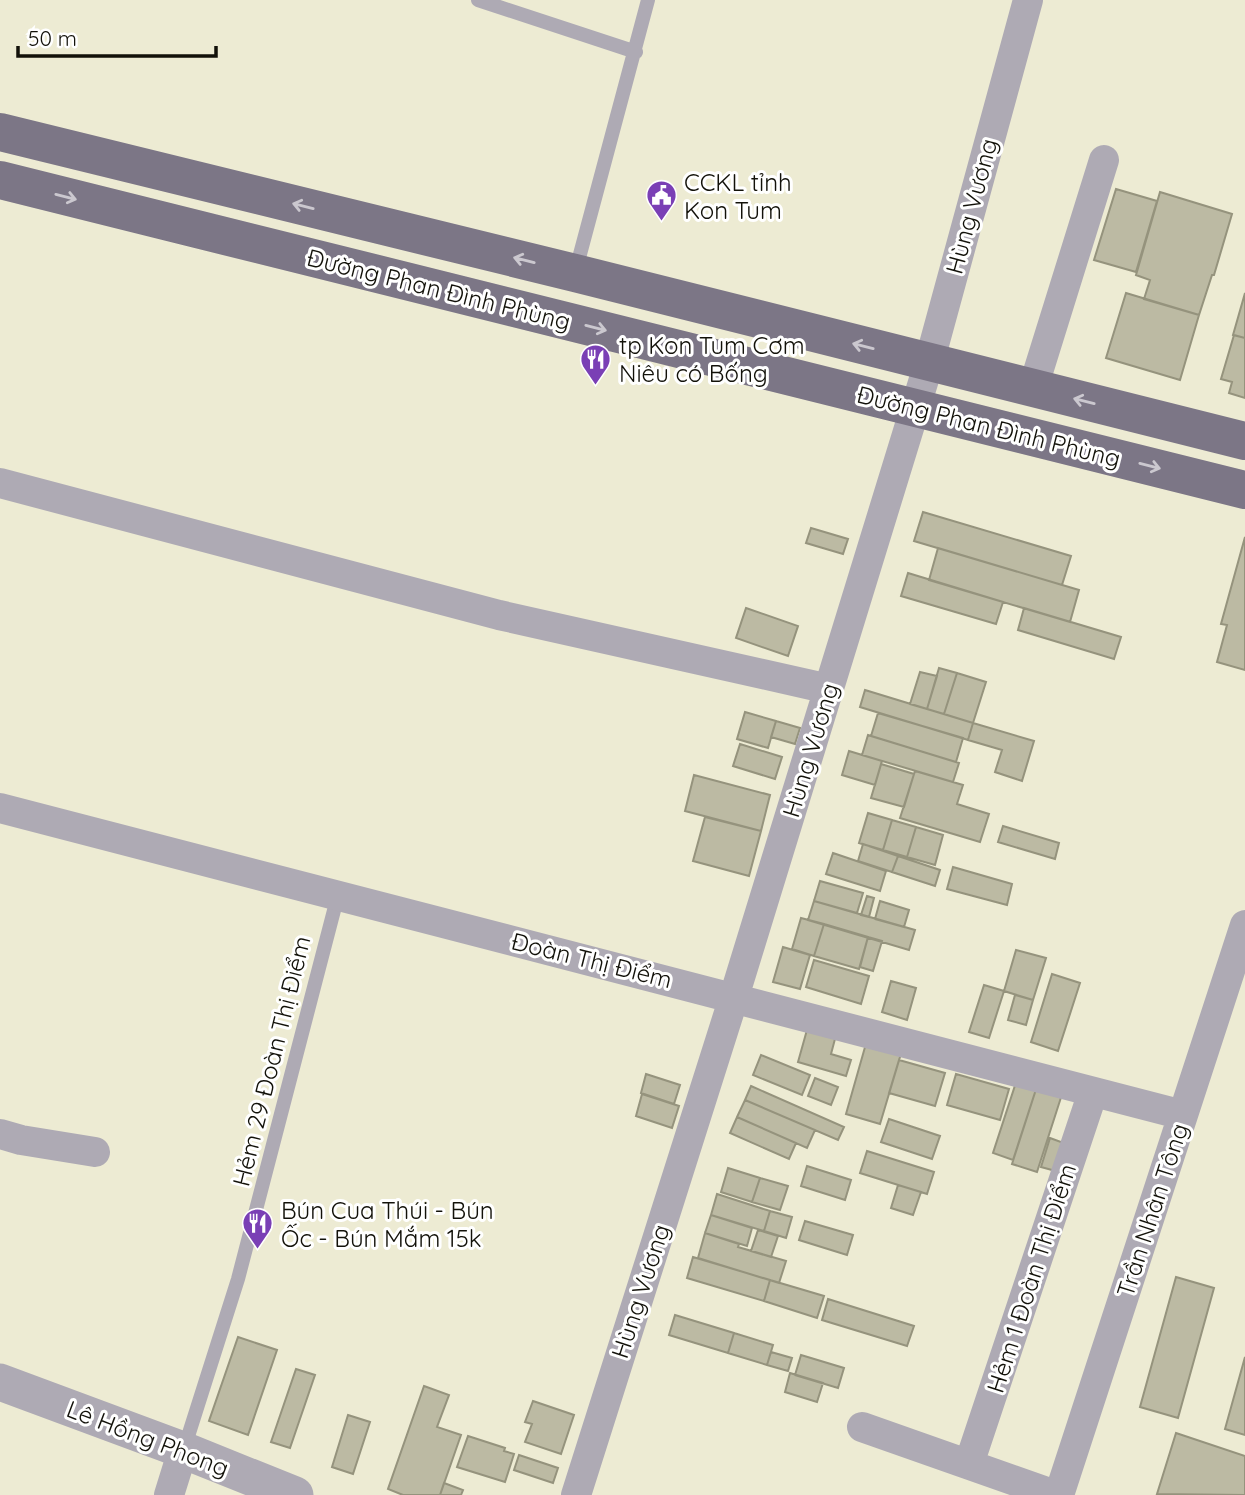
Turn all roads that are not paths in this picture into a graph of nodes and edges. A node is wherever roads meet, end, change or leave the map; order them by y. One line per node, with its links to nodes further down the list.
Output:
1 (478, 0): 4 (lane)
2 (648, 0): 4 (lane)
3 (1028, 0): 9 (street, Hùng Vương)
4 (636, 52): 8 (lane)
5 (0, 132): 8 (main road, Đường Phan Đình Phùng, one-way to 5)
6 (1104, 160): 10 (street)
7 (0, 180): 11 (main road, Đường Phan Đình Phùng, one-way to 11)
8 (575, 273): 9 (main road, Đường Phan Đình Phùng, one-way to 8)
9 (929, 363): 10 (main road, Đường Phan Đình Phùng); 11 (street, Hùng Vương)
10 (1033, 388): 12 (main road, Đường Phan Đình Phùng, one-way to 10)
11 (915, 408): 14 (main road, Đường Phan Đình Phùng, one-way to 14); 15 (street, Hùng Vương)
12 (1245, 441)
13 (0, 483): 15 (street)
14 (1245, 489)
15 (829, 689): 19 (street, Hùng Vương)
16 (0, 807): 17 (street, Đoàn Thị Điểm)
17 (338, 895): 19 (street, Đoàn Thị Điểm); 26 (lane, Hẻm 29 Đoàn Thị Điểm)
18 (1245, 925): 21 (street, Trần Nhân Tông)
19 (733, 997): 20 (street, Đoàn Thị Điểm); 30 (street, Hùng Vương)
20 (1093, 1092): 21 (street, Đoàn Thị Điểm); 27 (street, Hẻm 1 Đoàn Thị Điểm)
21 (1183, 1115): 31 (street, Trần Nhân Tông)
22 (0, 1134): 23 (street)
23 (95, 1152)
24 (0, 1382): 26 (street, Lê Hồng Phong)
25 (862, 1427): 27 (street)
26 (183, 1450): 28 (street); 29 (street, Lê Hồng Phong)
27 (969, 1464): 31 (street)
28 (169, 1495)
29 (295, 1495)
30 (576, 1495)
31 (1057, 1495)

